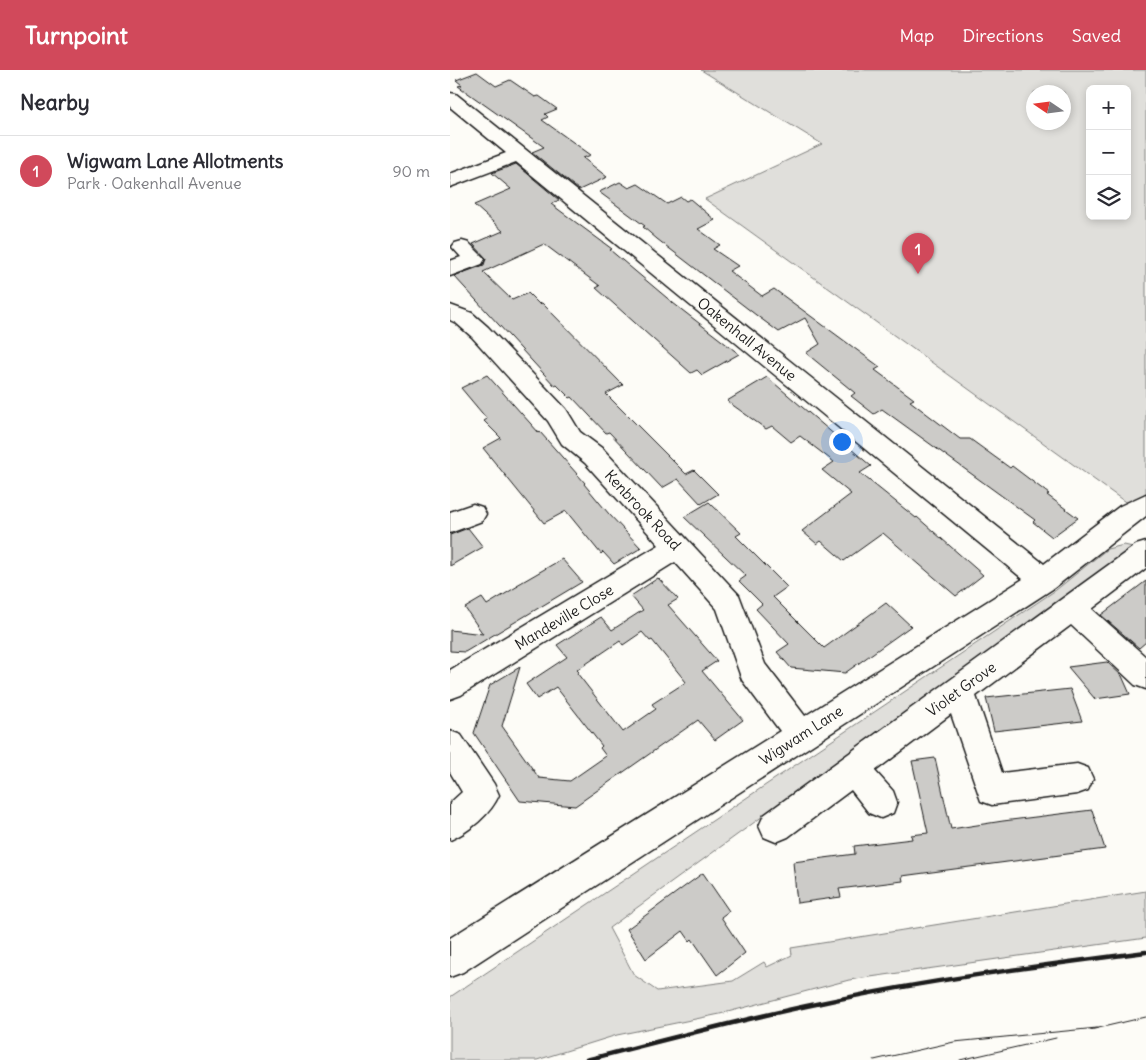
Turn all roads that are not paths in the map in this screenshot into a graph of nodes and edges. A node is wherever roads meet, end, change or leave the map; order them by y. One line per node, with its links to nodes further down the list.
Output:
1 (450, 99): 2 (street, Oakenhall Avenue)
2 (519, 154): 3 (street); 10 (street, Oakenhall Avenue)
3 (450, 182)
4 (462, 247): 5 (street)
5 (450, 270)
6 (450, 312): 8 (street, Kenbrook Road)
7 (1140, 515): 10 (street, Wigwam Lane)
8 (678, 547): 13 (street, Mandeville Close); 15 (street, Kenbrook Road)
9 (1146, 553): 11 (street, Violet Grove)
10 (1044, 580): 15 (street, Wigwam Lane)
11 (1072, 608): 12 (street); 14 (street, Violet Grove)
12 (1146, 676)
13 (450, 686)
14 (959, 691): 17 (street, Violet Grove); 18 (street)
15 (801, 735): 22 (street, Wigwam Lane)
16 (450, 745): 20 (street)
17 (854, 769): 19 (street); 21 (street, Violet Grove)
18 (1077, 780)
19 (881, 802)
20 (450, 824)
21 (776, 826)
22 (450, 959)

